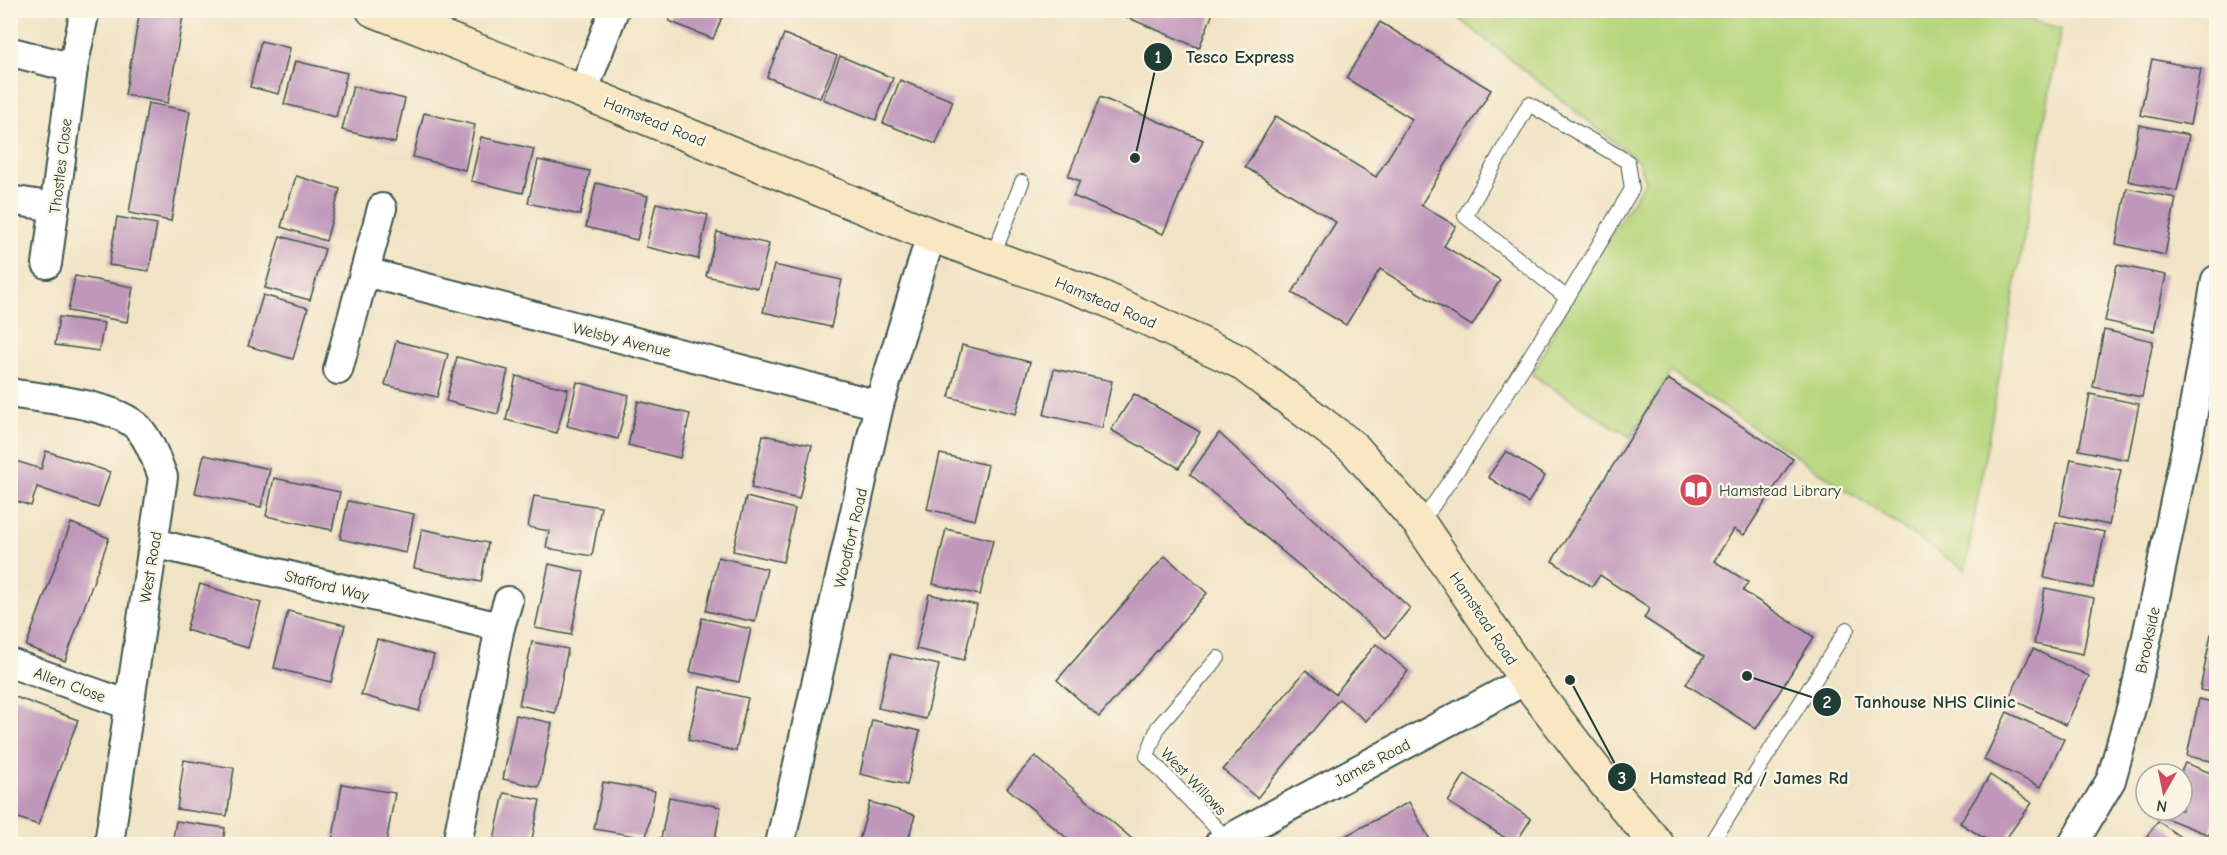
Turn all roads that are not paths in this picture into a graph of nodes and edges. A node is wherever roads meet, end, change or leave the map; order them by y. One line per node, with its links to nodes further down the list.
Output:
1 (85, 10): 5 (street, Thostles Close)
2 (373, 10): 6 (main road, Hamstead Road)
3 (614, 10): 6 (street)
4 (16, 53): 5 (street)
5 (73, 68): 9 (street, Thostles Close)
6 (583, 92): 11 (main road, Hamstead Road)
7 (1022, 182): 12 (lane)
8 (10, 200): 9 (street)
9 (55, 207): 13 (street, Thostles Close)
10 (382, 208): 14 (street)
11 (931, 235): 12 (main road, Hamstead Road); 19 (street, Woodfort Road)
12 (992, 258): 21 (main road, Hamstead Road)
13 (47, 264)
14 (365, 272): 17 (street); 19 (street, Welsby Avenue)
15 (2217, 280): 20 (street, Brookside)
16 (1567, 298): 16 (lane); 21 (lane)
17 (338, 370)
18 (10, 393): 22 (street, West Road)
19 (879, 405): 31 (street, Woodfort Road)
20 (2204, 427): 34 (street, Brookside)
21 (1420, 524): 26 (main road, Hamstead Road)
22 (154, 543): 27 (street, West Road); 30 (street, Stafford Way)
23 (1847, 629): 33 (lane)
24 (1218, 658): 28 (lane, West Willows)
25 (10, 663): 27 (street, Allen Close)
26 (1526, 680): 28 (street, James Road); 32 (main road, Hamstead Road)
27 (129, 705): 29 (street, West Road)
28 (1223, 842)
29 (109, 844)
30 (457, 844)
31 (780, 844)
32 (1657, 844)
33 (1711, 844)
34 (2073, 844)

